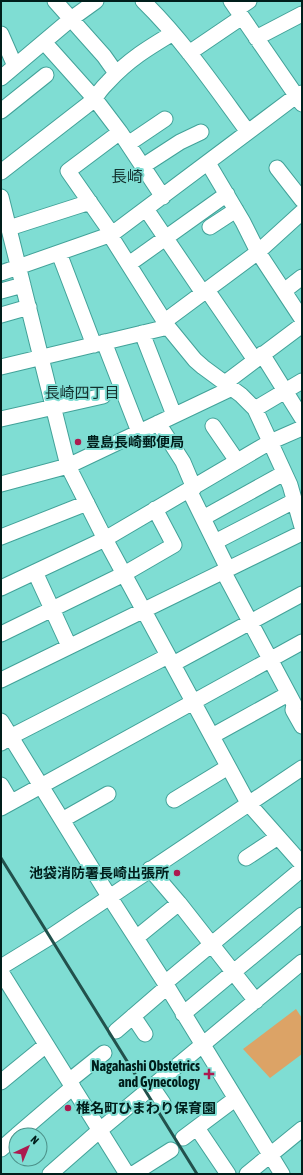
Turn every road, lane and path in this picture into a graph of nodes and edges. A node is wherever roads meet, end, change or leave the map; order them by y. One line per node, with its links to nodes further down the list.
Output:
1 (55, 1): 6 (street)
2 (96, 1): 6 (street)
3 (143, 1): 7 (street)
4 (240, 7): 9 (street); 11 (street)
5 (302, 14): 9 (street)
6 (71, 19): 10 (street); 13 (street)
7 (173, 32): 11 (street); 13 (street)
8 (1, 34): 12 (street)
9 (256, 38): 16 (street)
10 (44, 42): 12 (street); 17 (street)
11 (189, 53): 21 (street)
12 (15, 66): 15 (street)
13 (116, 73): 17 (street)
14 (46, 75): 18 (street)
15 (1, 78)
16 (300, 98): 21 (street)
17 (95, 99): 22 (street); 26 (street)
18 (1, 111)
19 (165, 119): 22 (street)
20 (201, 132): 24 (street)
21 (248, 132): 23 (street)
22 (124, 138): 24 (street); 31 (street)
23 (208, 163): 27 (street); 28 (street)
24 (143, 166): 28 (street)
25 (277, 168): 30 (street)
26 (1, 172)
27 (227, 194): 33 (street); 38 (street)
28 (163, 196): 32 (street)
29 (1, 198): 36 (street)
30 (302, 200)
31 (90, 202): 36 (street); 37 (street)
32 (146, 209): 37 (street); 38 (street)
33 (236, 210): 35 (street); 39 (street)
34 (302, 212): 39 (street)
35 (210, 227)
36 (9, 228): 42 (street)
37 (111, 235): 40 (street); 41 (street)
38 (166, 237): 41 (street); 47 (street)
39 (258, 252): 47 (street); 48 (street)
40 (60, 253): 42 (street); 54 (street)
41 (128, 264): 51 (street)
42 (19, 267): 43 (street); 45 (street)
43 (1, 274)
44 (302, 277): 48 (street)
45 (23, 285): 46 (street); 49 (street)
46 (1, 291)
47 (205, 291): 51 (street); 55 (street)
48 (284, 291): 52 (street)
49 (29, 308): 50 (street); 56 (street)
50 (1, 315)
51 (167, 324): 53 (street); 59 (street)
52 (301, 328): 55 (street)
53 (142, 333): 54 (street); 64 (street)
54 (99, 344): 56 (street); 70 (street)
55 (259, 357): 59 (street); 60 (street)
56 (42, 358): 57 (street); 62 (street)
57 (1, 367)
58 (302, 381): 60 (street)
59 (228, 385): 63 (street); 64 (street)
60 (285, 391): 63 (street); 65 (street)
61 (103, 396): 62 (street)
62 (54, 407): 66 (street); 73 (street)
63 (255, 409): 71 (street)
64 (174, 415): 67 (street)
65 (302, 418)
66 (1, 419)
67 (158, 423): 70 (street); 76 (street)
68 (213, 426): 72 (street)
69 (302, 428): 71 (street)
70 (139, 432): 73 (street)
71 (270, 442): 72 (street); 74 (street)
72 (238, 461): 76 (street)
73 (68, 466): 75 (street); 78 (street)
74 (292, 479): 77 (street); 80 (street)
75 (1, 484)
76 (191, 489): 79 (street); 80 (street)
77 (294, 501): 81 (street); 85 (street)
78 (87, 503): 83 (street); 84 (street)
79 (155, 509): 84 (street); 88 (street)
80 (203, 518): 85 (street)
81 (302, 527)
82 (302, 533): 86 (street)
83 (1, 537)
84 (105, 539): 87 (street); 88 (street)
85 (215, 542): 86 (street)
86 (226, 570): 92 (street); 93 (street)
87 (35, 572): 89 (street); 91 (street)
88 (124, 574): 91 (street); 92 (street)
89 (1, 588)
90 (302, 594): 93 (street)
91 (52, 609): 94 (street); 96 (street)
92 (144, 610): 96 (street); 98 (street)
93 (251, 622): 97 (street); 98 (street)
94 (1, 634)
95 (302, 642): 97 (street)
96 (69, 646): 99 (street)
97 (270, 659): 100 (street); 101 (street)
98 (170, 660): 101 (street); 105 (street)
99 (1, 680)
100 (288, 694): 103 (street); 104 (street)
101 (193, 702): 104 (street); 109 (street)
102 (1, 721): 105 (street)
103 (302, 726)
104 (212, 736): 106 (street)
105 (6, 740): 109 (street)
106 (228, 767): 111 (street); 112 (street)
107 (302, 768): 112 (street)
108 (1, 785): 113 (street)
109 (41, 786): 113 (street); 114 (street)
110 (108, 794): 114 (street)
111 (174, 800)
112 (248, 803): 115 (street); 118 (street)
113 (6, 805)
114 (62, 820): 120 (street)
115 (278, 837): 116 (street); 117 (street)
116 (246, 858)
117 (302, 864)
118 (150, 869): 120 (street); 121 (street)
119 (302, 869): 124 (street)
120 (109, 897): 123 (street); 126 (street)
121 (179, 903): 123 (street); 124 (street)
122 (302, 915): 128 (street)
123 (136, 938): 129 (street)
124 (211, 944): 128 (street); 129 (street)
125 (302, 962): 130 (street)
126 (1, 967)
127 (1, 972): 135 (street)
128 (233, 972): 130 (street); 131 (street)
129 (166, 985): 131 (street); 132 (street)
130 (256, 1001): 136 (street)
131 (183, 1014): 136 (street)
132 (134, 1016): 133 (street); 134 (street)
133 (116, 1031)
134 (145, 1034)
135 (46, 1044): 138 (street); 139 (street)
136 (202, 1045): 140 (street); 141 (street)
137 (104, 1053): 139 (street)
138 (1, 1082)
139 (71, 1084): 143 (street); 146 (street)
140 (149, 1090): 142 (street); 146 (street)
141 (235, 1099): 144 (street); 149 (street)
142 (162, 1103)
143 (26, 1127)
144 (197, 1128): 147 (street); 153 (street)
145 (302, 1129): 149 (street)
146 (100, 1130): 150 (street); 151 (street)
147 (183, 1138)
148 (171, 1150): 152 (street)
149 (270, 1155): 154 (street); 155 (street)
150 (50, 1174)
151 (127, 1174)
152 (133, 1174)
153 (228, 1174)
154 (246, 1174)
155 (282, 1174)

